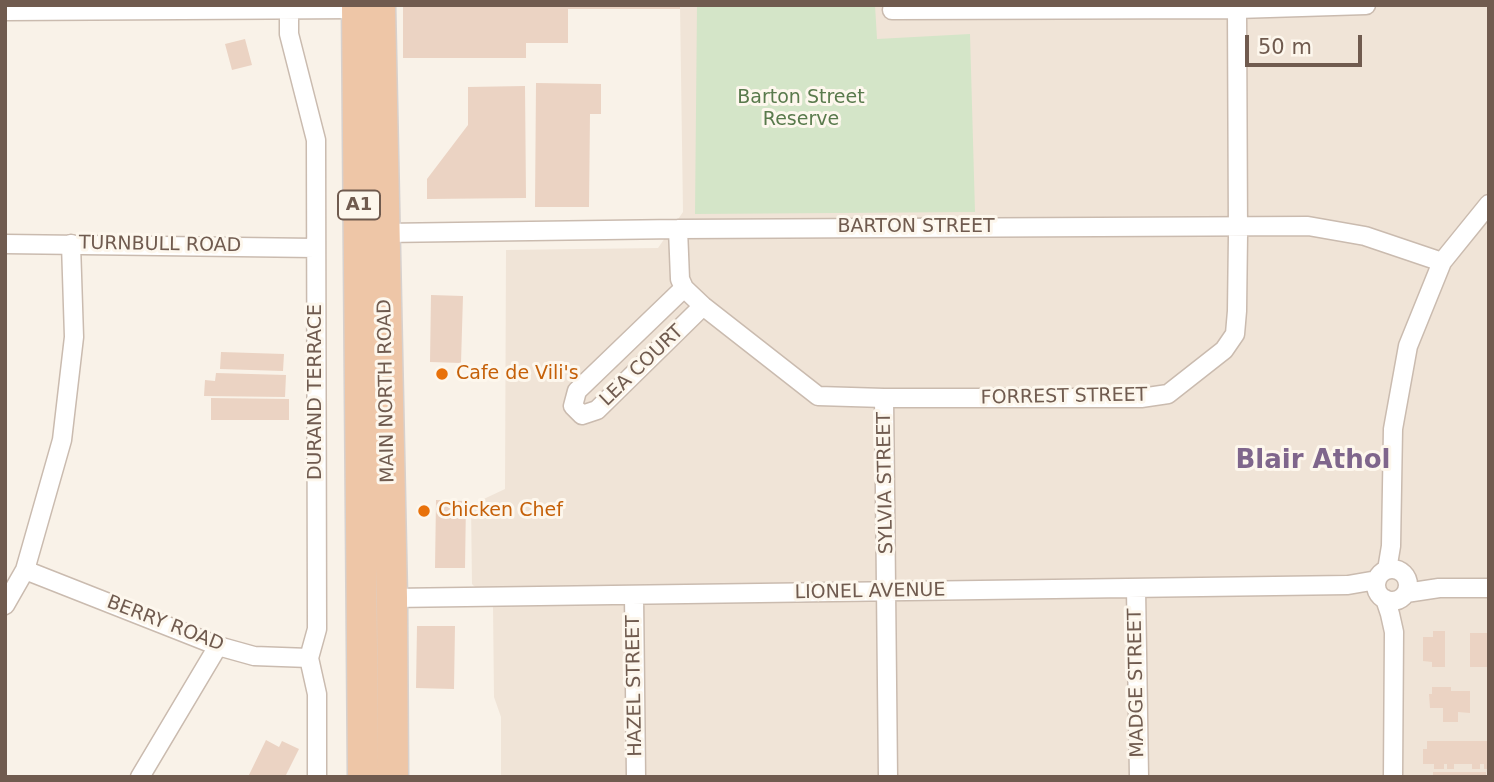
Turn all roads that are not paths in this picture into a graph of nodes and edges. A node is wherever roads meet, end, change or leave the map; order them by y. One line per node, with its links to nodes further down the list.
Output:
1 (1366, 5): 2 (street)
2 (1338, 6): 6 (street)
3 (369, 7): 5 (street); 12 (highway, MAIN NORTH ROAD / A1); 32 (highway, MAIN NORTH ROAD / A1)
4 (115, 8): 5 (street); 8 (street)
5 (289, 9): 15 (street, DURAND TERRACE)
6 (1237, 9): 7 (street); 10 (street, FORREST STREET)
7 (892, 10)
8 (5, 11)
9 (1489, 204): 16 (street)
10 (1238, 225): 11 (street, BARTON STREET); 16 (street, BARTON STREET); 19 (street, FORREST STREET)
11 (678, 229): 12 (street, BARTON STREET); 17 (street)
12 (384, 233): 26 (highway, MAIN NORTH ROAD / A1)
13 (5, 244): 14 (street, TURNBULL ROAD)
14 (71, 244): 15 (street, TURNBULL ROAD); 20 (street)
15 (315, 248): 29 (street, DURAND TERRACE)
16 (1442, 262): 21 (street)
17 (684, 288): 18 (street, FORREST STREET); 18 (street, LEA COURT)
18 (703, 306): 19 (street, FORREST STREET)
19 (884, 398): 24 (street, SYLVIA STREET)
20 (25, 570): 27 (street); 28 (street, BERRY ROAD)
21 (1393, 586): 22 (street, LIONEL AVENUE); 23 (street, LIONEL AVENUE); 37 (street)
22 (1489, 588)
23 (1136, 589): 24 (street, LIONEL AVENUE); 36 (street, MADGE STREET)
24 (887, 591): 25 (street, LIONEL AVENUE); 35 (street, SYLVIA STREET)
25 (634, 595): 26 (street, LIONEL AVENUE); 34 (street, HAZEL STREET)
26 (392, 598): 33 (highway, MAIN NORTH ROAD / A1)
27 (5, 605)
28 (218, 646): 29 (street, BERRY ROAD); 30 (street)
29 (309, 658): 31 (street, DURAND TERRACE)
30 (140, 777)
31 (317, 777)
32 (363, 777)
33 (393, 777)
34 (636, 777)
35 (888, 777)
36 (1139, 777)
37 (1393, 777)

